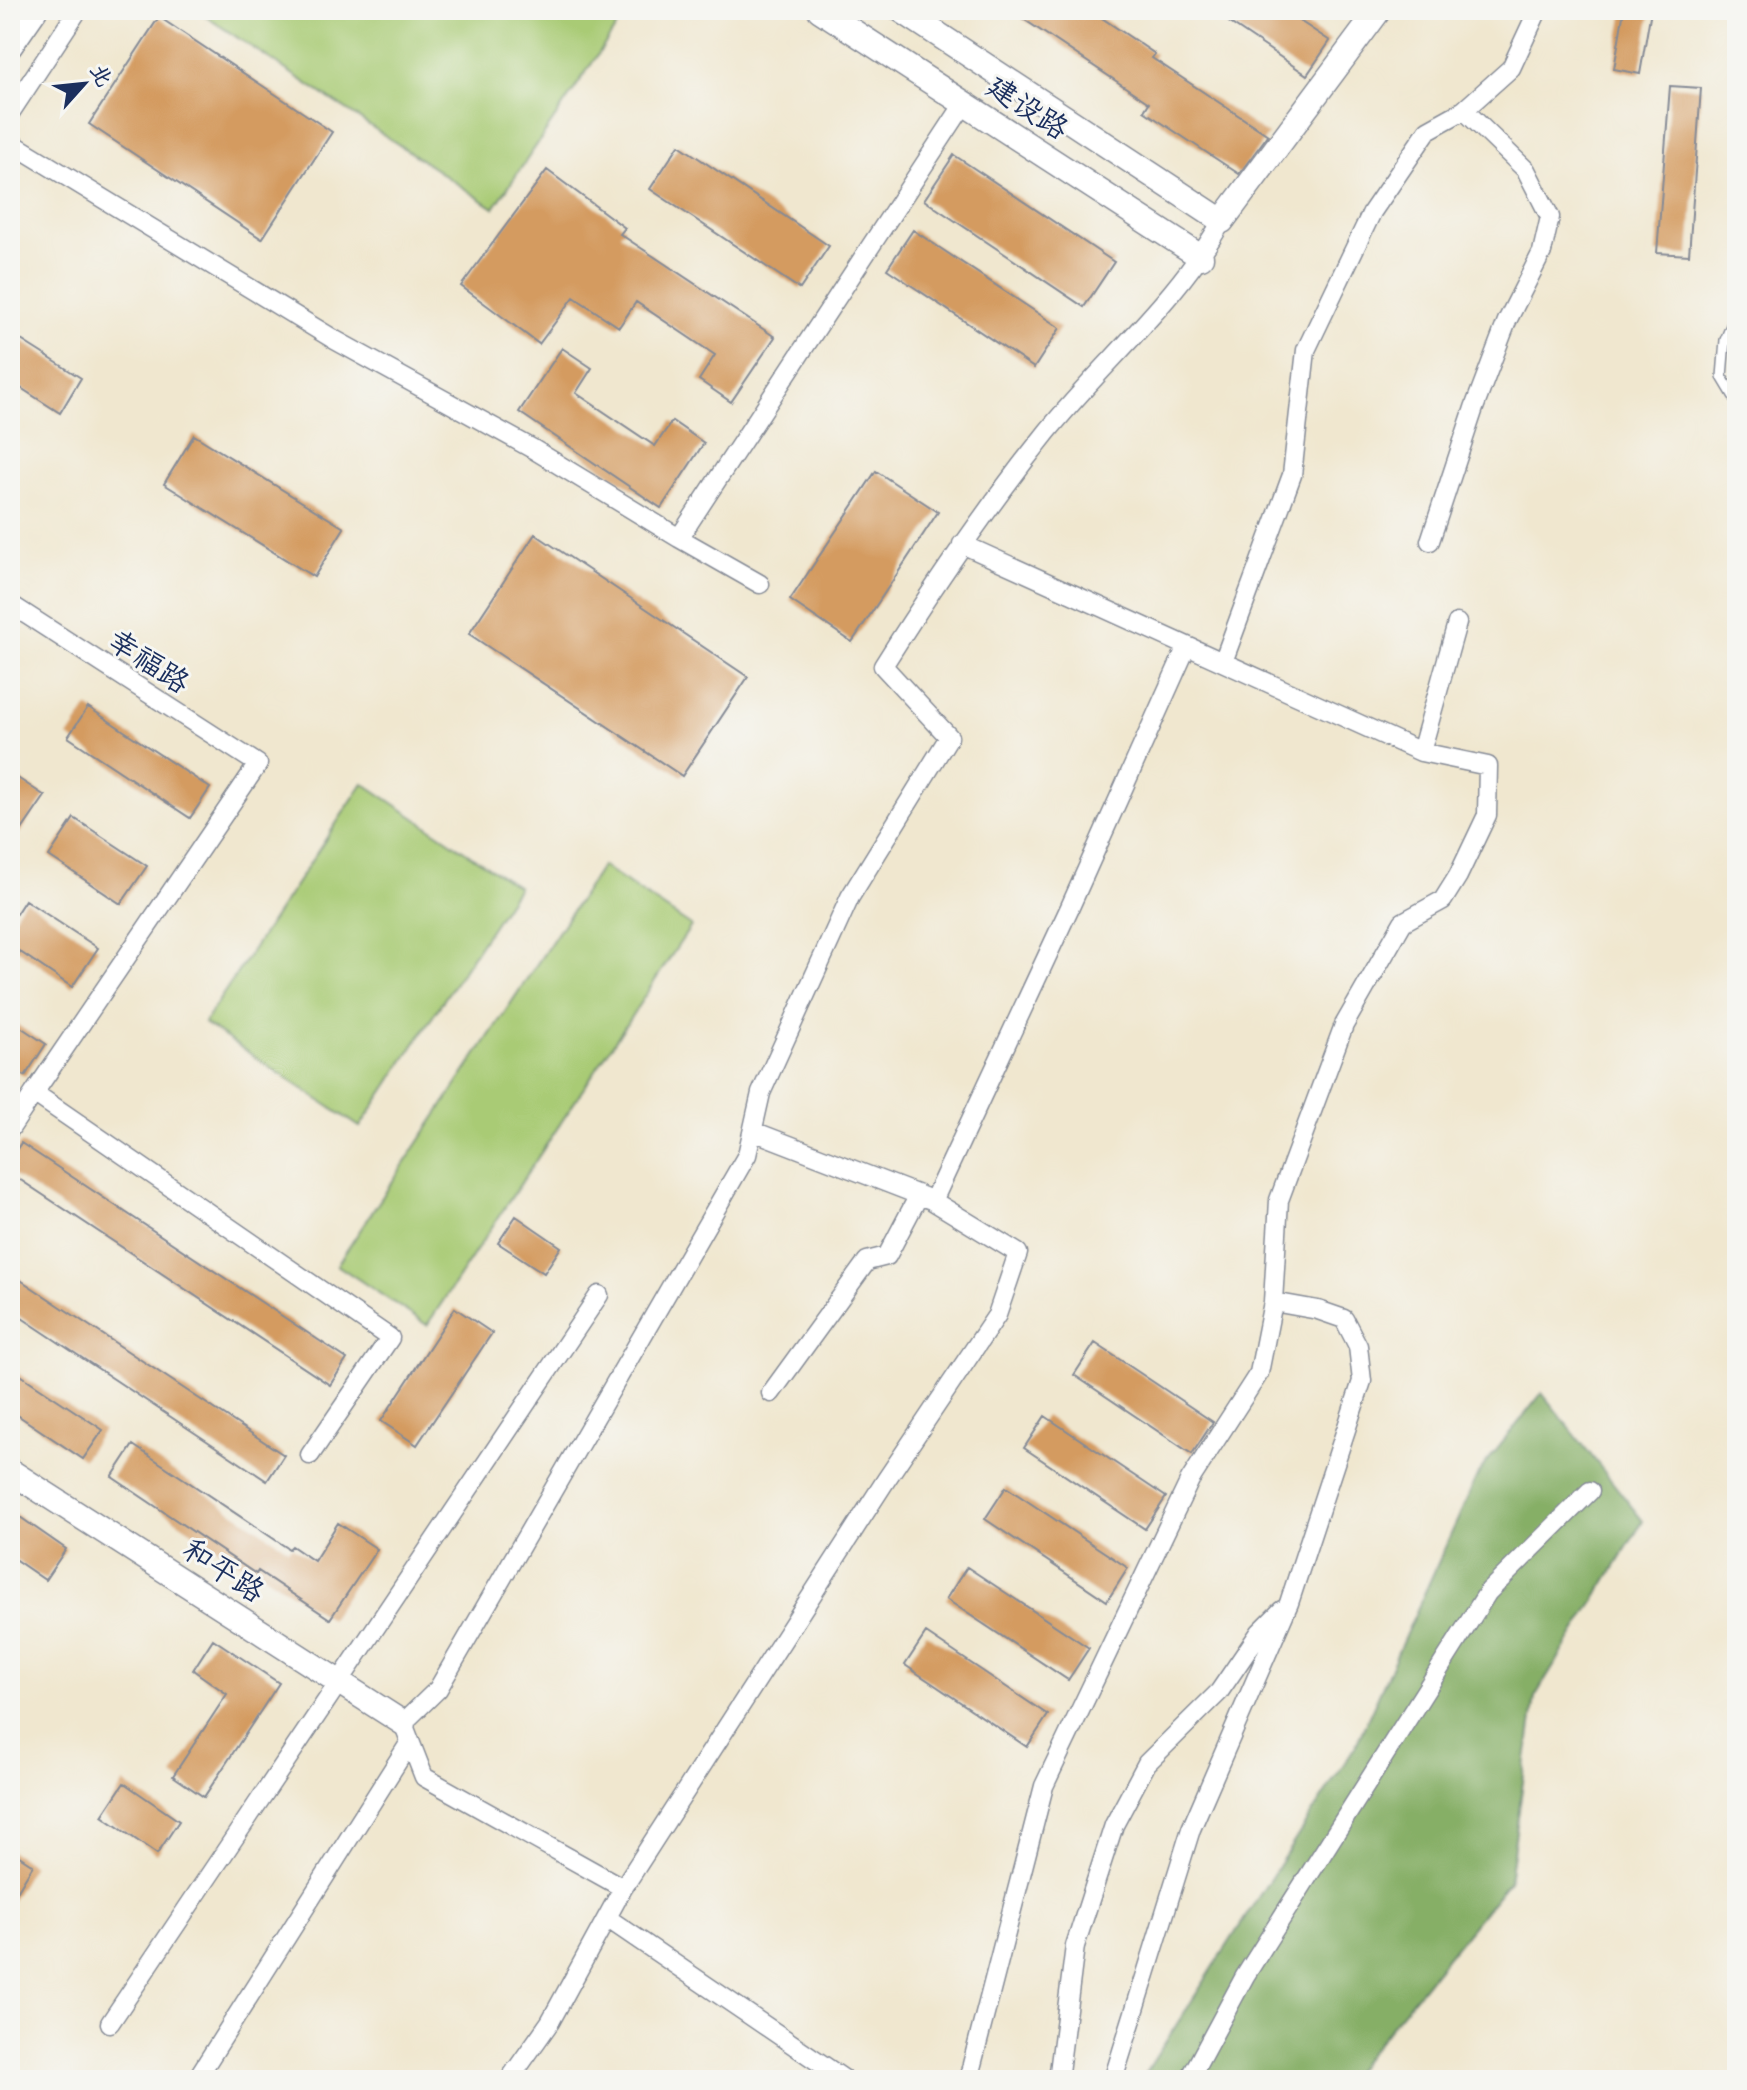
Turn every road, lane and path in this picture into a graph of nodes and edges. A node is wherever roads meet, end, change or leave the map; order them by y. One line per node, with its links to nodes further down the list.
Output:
1 (35, 10): 7 (street)
2 (78, 10): 10 (street)
3 (820, 10): 8 (street, 建设路)
4 (901, 10): 12 (street, 建设路)
5 (1379, 10): 12 (street)
6 (1538, 10): 9 (street)
7 (10, 46)
8 (964, 104): 13 (street, 建设路); 16 (street)
9 (1464, 110): 17 (street); 23 (street)
10 (10, 113)
11 (10, 142): 16 (street)
12 (1222, 221): 13 (street)
13 (1201, 257): 18 (street)
14 (1737, 311): 15 (lane)
15 (1737, 402)
16 (679, 538): 19 (street)
17 (1430, 541)
18 (962, 544): 22 (street); 27 (street)
19 (760, 584)
20 (10, 604): 25 (street, 幸福路)
21 (1457, 623): 24 (street)
22 (1187, 646): 23 (street); 28 (street)
23 (1223, 662): 24 (street)
24 (1421, 752): 30 (street)
25 (34, 1093): 26 (street); 32 (street)
26 (10, 1129)
27 (753, 1131): 28 (street); 37 (street)
28 (926, 1198): 31 (street); 38 (street)
29 (599, 1295): 36 (street)
30 (1273, 1302): 35 (street); 44 (street)
31 (771, 1393)
32 (310, 1455)
33 (10, 1471): 36 (street, 和平路)
34 (1590, 1491): 47 (street)
35 (1289, 1603): 45 (street); 46 (street)
36 (338, 1681): 37 (street, 和平路); 40 (street)
37 (407, 1732): 38 (street); 41 (street)
38 (623, 1888): 39 (street)
39 (607, 1918): 42 (street); 43 (street)
40 (110, 2023)
41 (196, 2080)
42 (509, 2080)
43 (845, 2080)
44 (968, 2080)
45 (1058, 2080)
46 (1113, 2080)
47 (1189, 2080)

